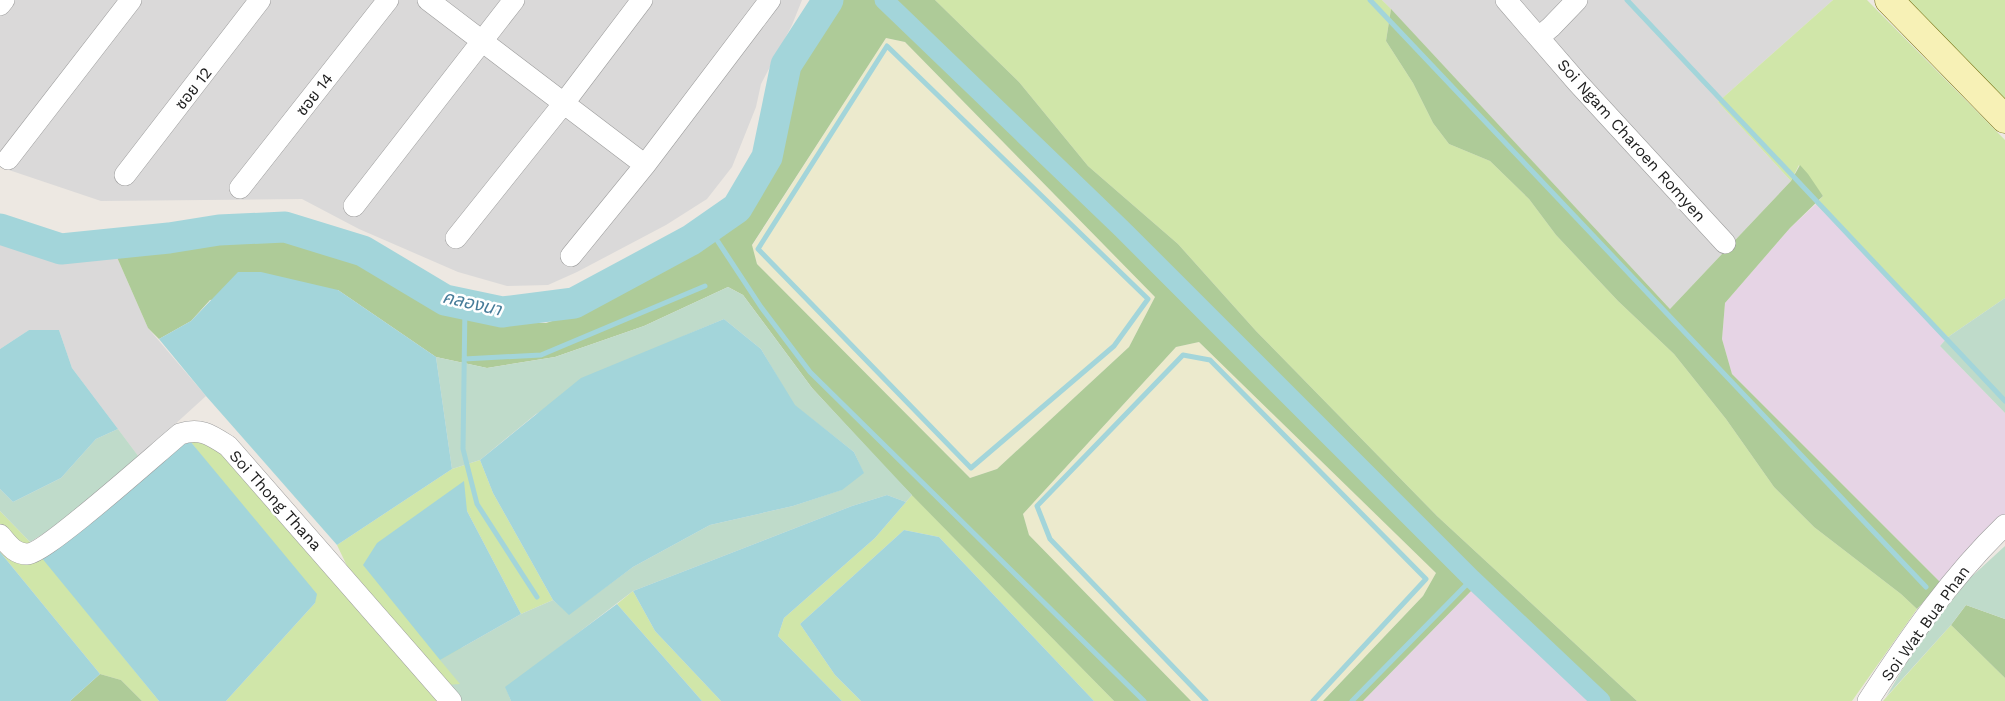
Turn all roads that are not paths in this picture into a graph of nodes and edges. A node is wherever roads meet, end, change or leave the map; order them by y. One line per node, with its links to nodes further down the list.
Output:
1 (4, 0): 12 (street)
2 (131, 0): 17 (street)
3 (260, 0): 19 (street, ซอย 12)
4 (388, 0): 20 (street, ซอย 14)
5 (428, 0): 14 (street)
6 (514, 0): 14 (street)
7 (642, 0): 15 (street)
8 (770, 0): 18 (street)
9 (1506, 0): 13 (street, Soi Ngam Charoen Romyen)
10 (1577, 0): 13 (street)
11 (1890, 0): 16 (street)
12 (0, 5)
13 (1539, 36): 23 (street, Soi Ngam Charoen Romyen)
14 (483, 42): 15 (street); 21 (street)
15 (564, 103): 18 (street); 22 (street)
16 (2005, 119)
17 (8, 159)
18 (645, 165): 24 (street)
19 (125, 175)
20 (240, 188)
21 (354, 206)
22 (456, 238)
23 (1725, 243)
24 (570, 256)
25 (2005, 525): 28 (street, Soi Wat Bua Phan)
26 (0, 535): 27 (street, Soi Thong Thana)
27 (451, 701)
28 (1868, 701)

